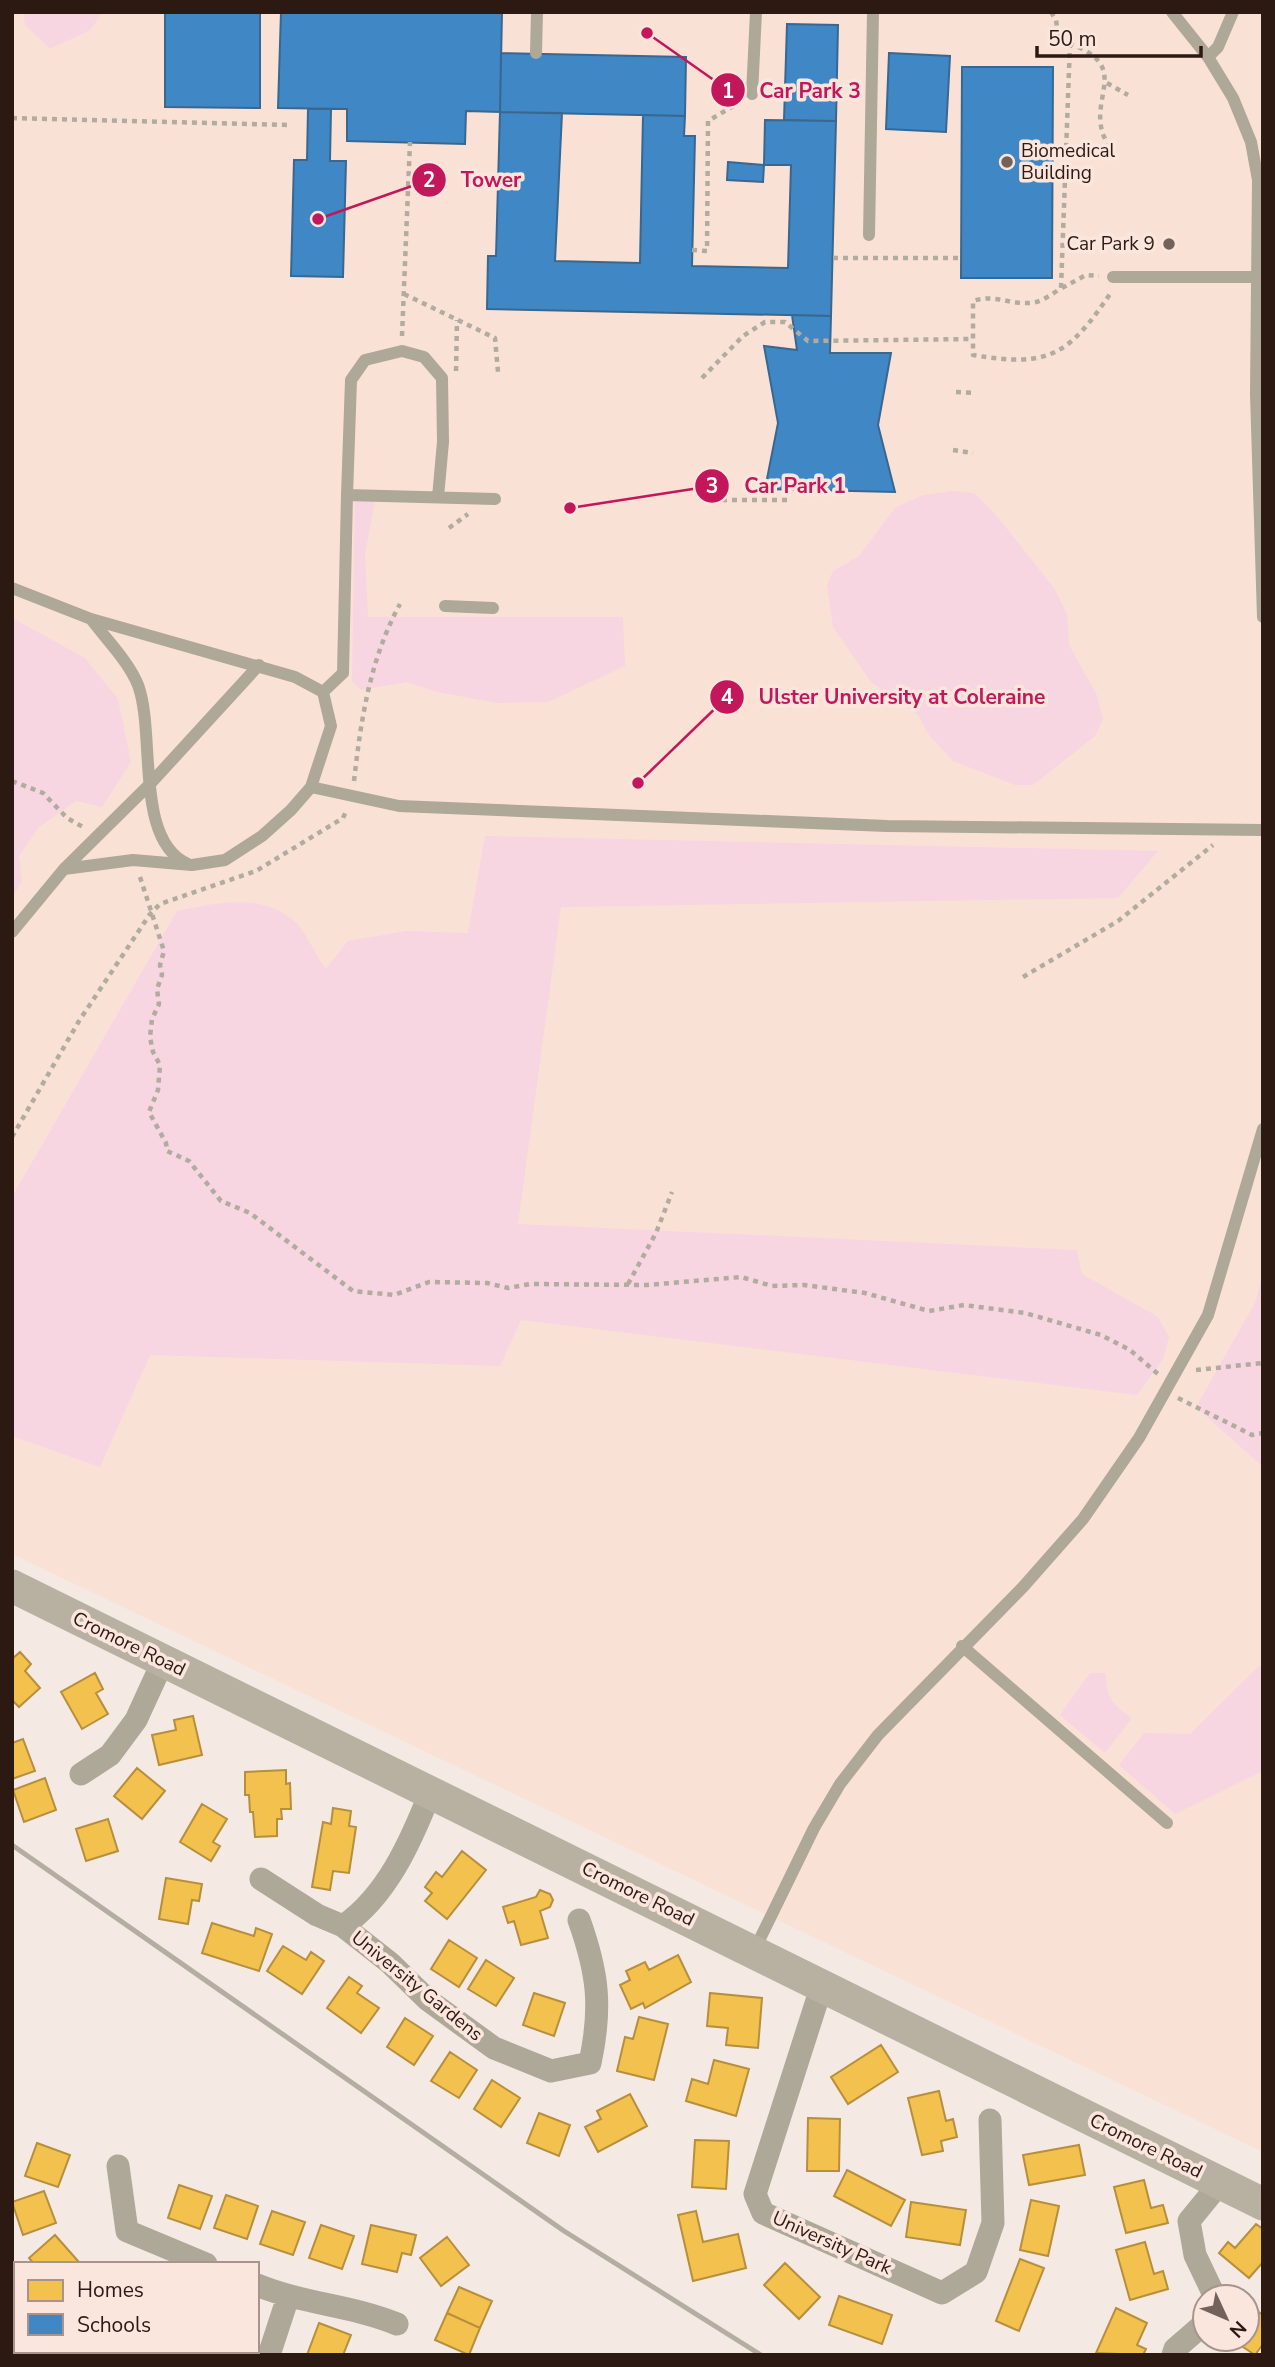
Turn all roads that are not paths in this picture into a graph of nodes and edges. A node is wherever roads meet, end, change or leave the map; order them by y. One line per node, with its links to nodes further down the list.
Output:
1 (537, 12): 6 (lane)
2 (756, 12): 8 (lane)
3 (873, 12): 10 (lane)
4 (1172, 12): 7 (lane)
5 (1233, 12): 7 (lane)
6 (536, 53)
7 (1208, 57): 9 (lane)
8 (752, 94)
9 (1257, 142): 12 (lane)
10 (869, 235)
11 (1113, 277): 12 (lane)
12 (1259, 277): 19 (lane)
13 (347, 495): 14 (lane); 14 (lane); 22 (lane)
14 (438, 497): 15 (lane)
15 (495, 499)
16 (12, 588): 20 (lane)
17 (444, 606): 18 (lane)
18 (493, 608)
19 (1263, 617)
20 (91, 619): 21 (lane); 23 (lane)
21 (259, 665): 22 (lane); 23 (lane)
22 (323, 692): 24 (lane)
23 (150, 784): 26 (lane); 27 (lane)
24 (310, 786): 25 (lane); 26 (lane)
25 (1263, 830)
26 (192, 865): 27 (lane)
27 (64, 869): 28 (lane)
28 (12, 932)
29 (1263, 1129): 31 (lane)
30 (12, 1586): 32 (main road, Cromore Road)
31 (962, 1646): 35 (lane); 39 (lane)
32 (163, 1661): 33 (street); 34 (main road, Cromore Road)
33 (81, 1774)
34 (430, 1793): 38 (street, University Gardens); 39 (main road, Cromore Road)
35 (1167, 1823)
36 (261, 1879): 38 (street, University Gardens)
37 (579, 1920): 38 (street, University Gardens)
38 (343, 1926)
39 (754, 1951): 40 (main road, Cromore Road)
40 (821, 1985): 41 (street, University Park); 43 (main road, Cromore Road)
41 (990, 2120)
42 (118, 2166): 45 (street)
43 (1220, 2183): 44 (main road, Cromore Road); 46 (street)
44 (1263, 2204)
45 (201, 2262)
46 (1208, 2283)
47 (259, 2286): 48 (street)
48 (288, 2297): 49 (street); 51 (street)
49 (397, 2324)
50 (1191, 2335): 52 (street)
51 (270, 2355)
52 (1173, 2355)

